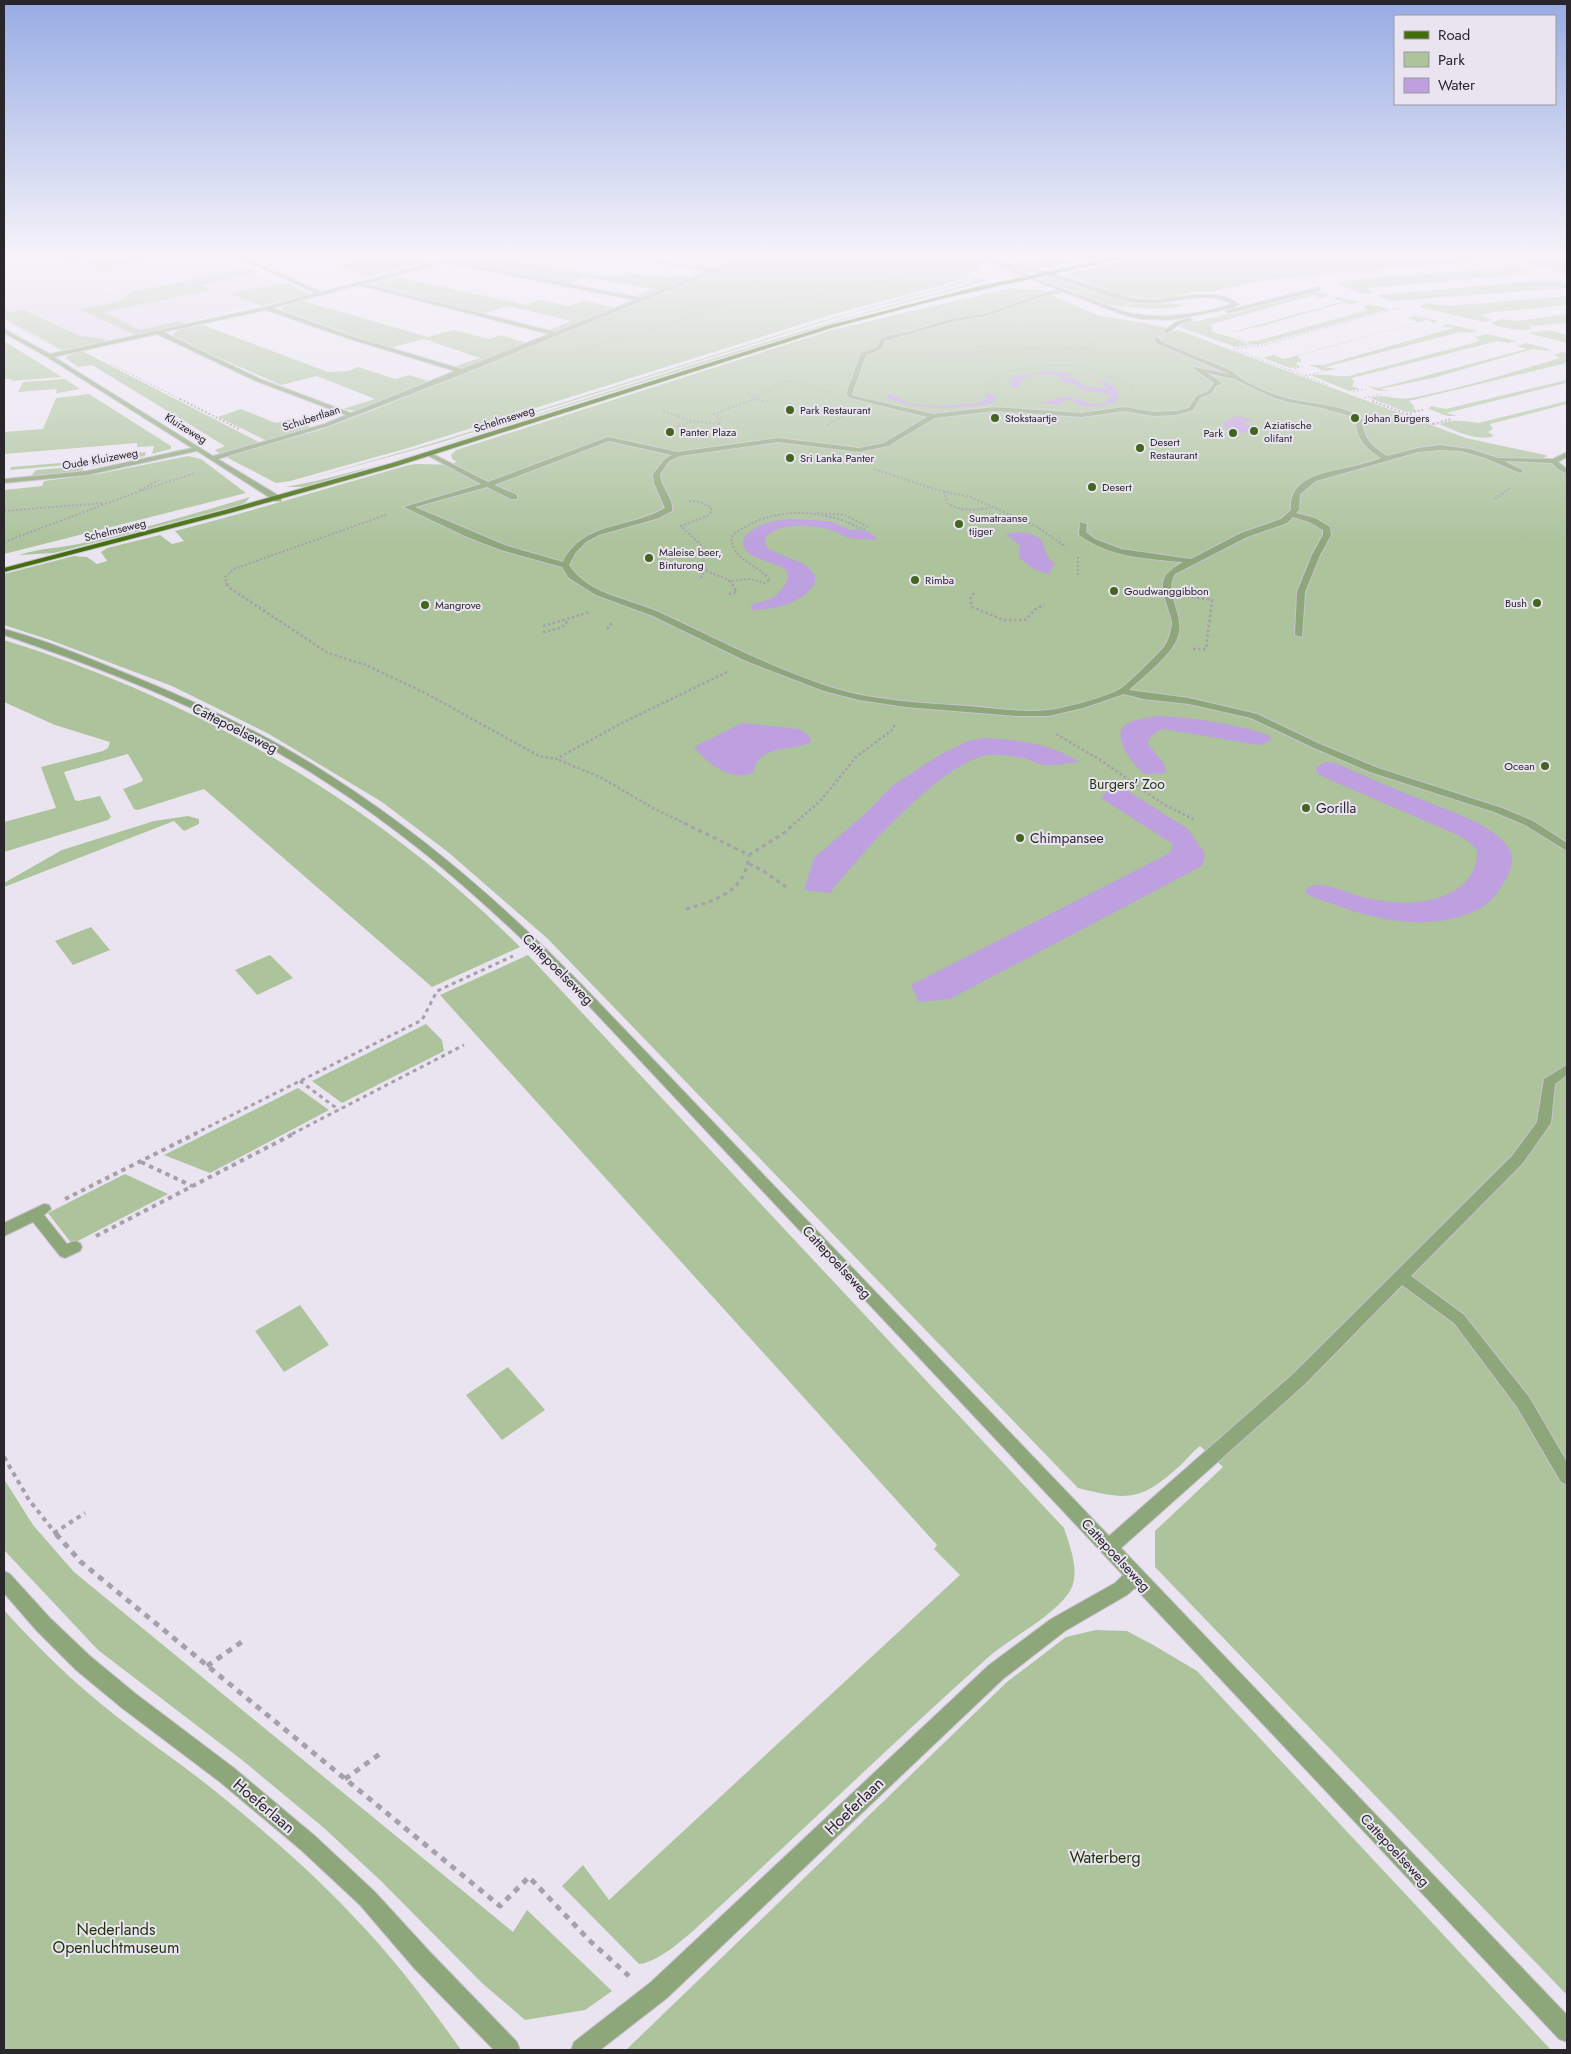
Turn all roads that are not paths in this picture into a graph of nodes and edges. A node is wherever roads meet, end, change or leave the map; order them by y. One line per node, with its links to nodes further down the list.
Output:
1 (43, 353): 9 (street, Kluizeweg)
2 (63, 353): 9 (street)
3 (201, 353): 12 (street)
4 (400, 353): 10 (street)
5 (510, 353): 10 (street, Schubertlaan)
6 (749, 353): 15 (main road, Schelmseweg)
7 (864, 353): 13 (street)
8 (1184, 353): 11 (street)
9 (49, 356): 14 (street, Kluizeweg)
10 (463, 372): 12 (street, Schubertlaan)
11 (1236, 378): 13 (street); 18 (street)
12 (352, 415): 19 (street, Schubertlaan)
13 (933, 416): 16 (street)
14 (198, 449): 19 (street, Kluizeweg); 24 (street, Oude Kluizeweg)
15 (429, 454): 25 (street); 27 (main road, Schelmseweg)
16 (678, 454): 25 (street); 31 (street)
17 (1567, 454): 21 (street)
18 (1385, 457): 20 (street); 28 (street)
19 (213, 458): 27 (street, Kluizeweg)
20 (1492, 459): 21 (street); 22 (street)
21 (1554, 461): 23 (street)
22 (1520, 471)
23 (1567, 472)
24 (4, 481)
25 (485, 485): 26 (street); 31 (street)
26 (514, 497)
27 (278, 499): 32 (main road, Schelmseweg)
28 (1292, 514): 30 (street); 34 (street)
29 (1083, 524): 30 (street)
30 (1192, 561): 35 (street)
31 (565, 565): 35 (street)
32 (5, 569)
33 (4, 632): 42 (street, Cattepoelseweg)
34 (1299, 635)
35 (1123, 691): 36 (street)
36 (1567, 848)
37 (1567, 1069): 40 (street)
38 (4, 1230): 39 (street)
39 (76, 1247)
40 (1401, 1276): 41 (street); 42 (street)
41 (1567, 1477)
42 (1110, 1547): 43 (street, Cattepoelseweg)
43 (1136, 1576): 45 (street, Cattepoelseweg); 47 (street, Hoeferlaan)
44 (4, 1580): 46 (street, Hoeferlaan)
45 (1567, 2031)
46 (510, 2050)
47 (582, 2050)

